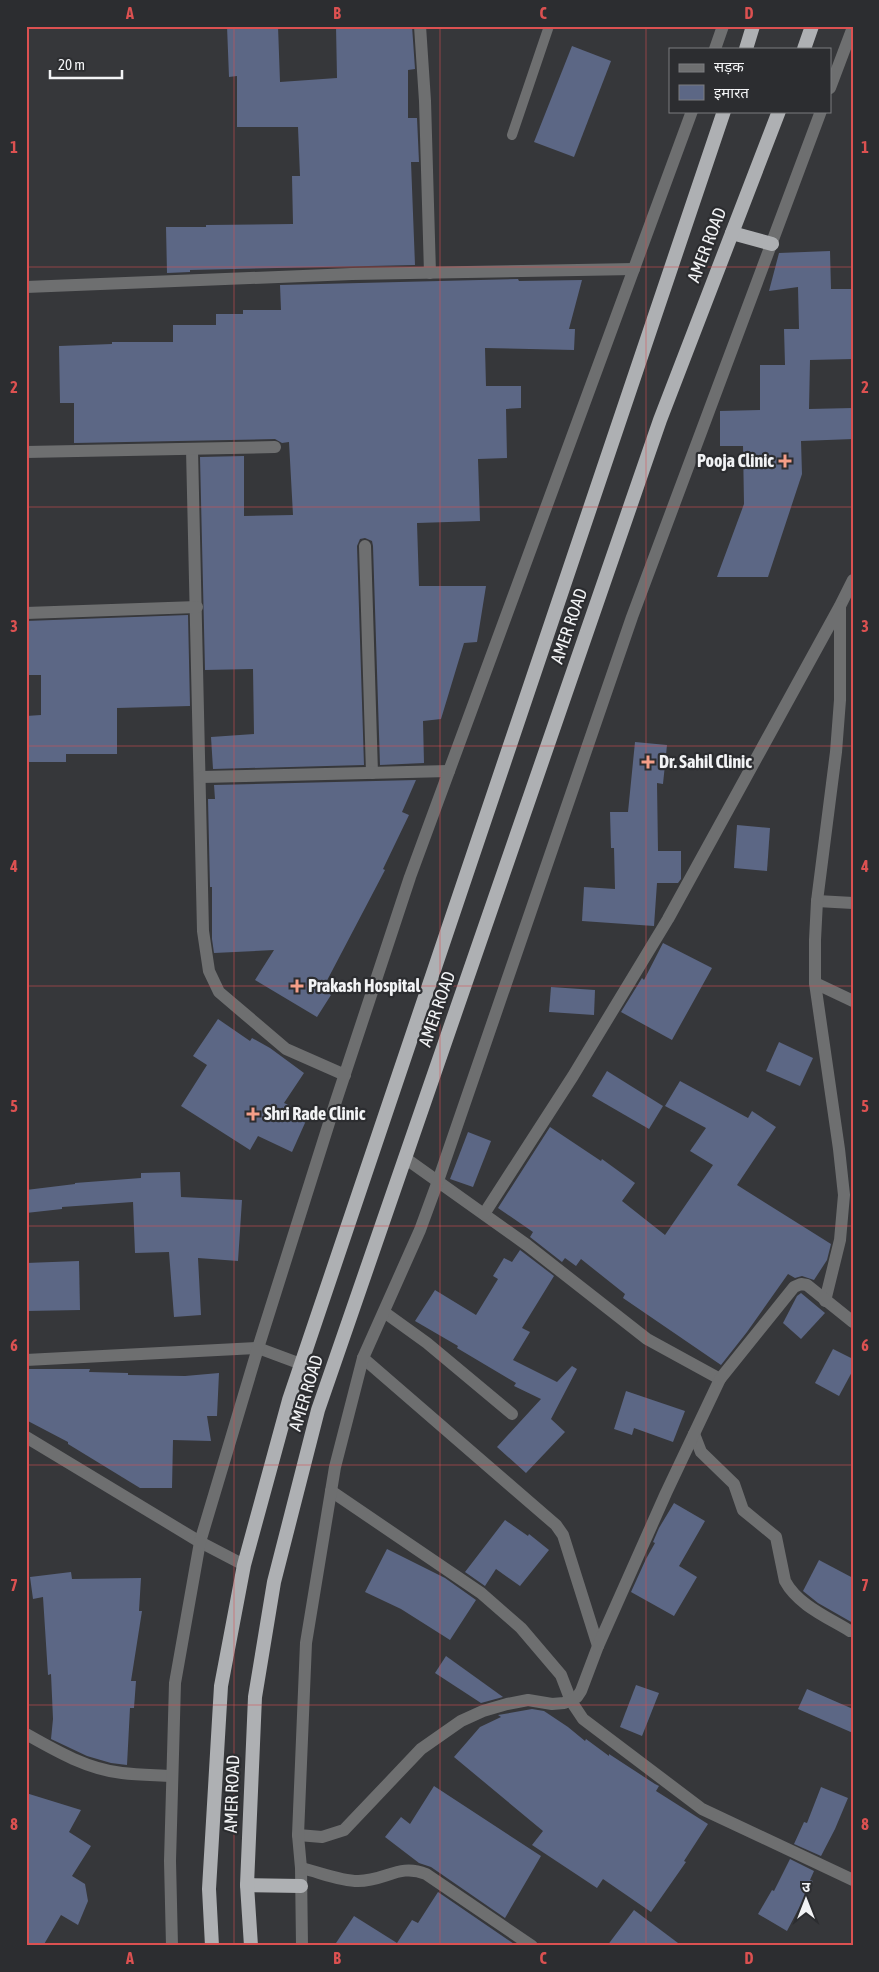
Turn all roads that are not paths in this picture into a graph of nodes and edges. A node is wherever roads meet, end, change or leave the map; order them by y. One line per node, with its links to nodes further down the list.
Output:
1 (420, 26): 19 (street)
2 (549, 26): 15 (lane)
3 (723, 26): 7 (street)
4 (753, 26): 8 (highway)
5 (812, 26): 9 (highway)
6 (853, 27): 10 (street)
7 (715, 48)
8 (746, 48)
9 (804, 48)
10 (832, 83)
11 (692, 112): 18 (street)
12 (724, 112): 46 (highway, AMER ROAD)
13 (780, 112): 16 (highway, AMER ROAD)
14 (821, 112): 17 (street)
15 (512, 135)
16 (732, 233): 17 (highway); 37 (highway, AMER ROAD)
17 (772, 244): 38 (street)
18 (634, 269): 19 (street); 29 (street)
19 (430, 273): 20 (street)
20 (26, 287)
21 (275, 447): 22 (street)
22 (192, 449): 23 (street); 27 (street)
23 (26, 452)
24 (365, 546): 30 (street)
25 (853, 580): 26 (street)
26 (840, 606): 32 (street); 39 (street)
27 (197, 607): 28 (street); 31 (street)
28 (26, 613)
29 (449, 771): 30 (street); 36 (street)
30 (372, 773): 31 (street)
31 (201, 777): 36 (street)
32 (817, 901): 33 (street); 34 (street)
33 (853, 903)
34 (815, 983): 35 (street); 40 (street)
35 (853, 1001)
36 (345, 1075): 43 (street)
37 (405, 1158): 38 (street); 62 (highway, AMER ROAD)
38 (438, 1181): 39 (street); 41 (street)
39 (484, 1214): 47 (street)
40 (826, 1301): 42 (street); 47 (street)
41 (384, 1312): 44 (street); 48 (street)
42 (853, 1322)
43 (258, 1348): 45 (street); 46 (street); 52 (street)
44 (363, 1358): 51 (street); 55 (street)
45 (26, 1360)
46 (301, 1364): 53 (highway, AMER ROAD)
47 (720, 1379): 49 (street)
48 (512, 1414)
49 (694, 1434): 54 (street); 55 (street)
50 (26, 1437): 52 (street)
51 (331, 1492): 56 (street); 59 (street)
52 (200, 1542): 53 (street); 58 (street)
53 (244, 1565): 65 (highway, AMER ROAD)
54 (850, 1631)
55 (598, 1646): 56 (street)
56 (571, 1701): 59 (street); 61 (street)
57 (26, 1733): 58 (street)
58 (172, 1776): 64 (street)
59 (298, 1835): 60 (street)
60 (301, 1868): 63 (street); 68 (street)
61 (853, 1880)
62 (247, 1885): 63 (highway); 66 (highway, AMER ROAD)
63 (301, 1886): 67 (street)
64 (172, 1946)
65 (212, 1946)
66 (251, 1946)
67 (302, 1946)
68 (532, 1946)

